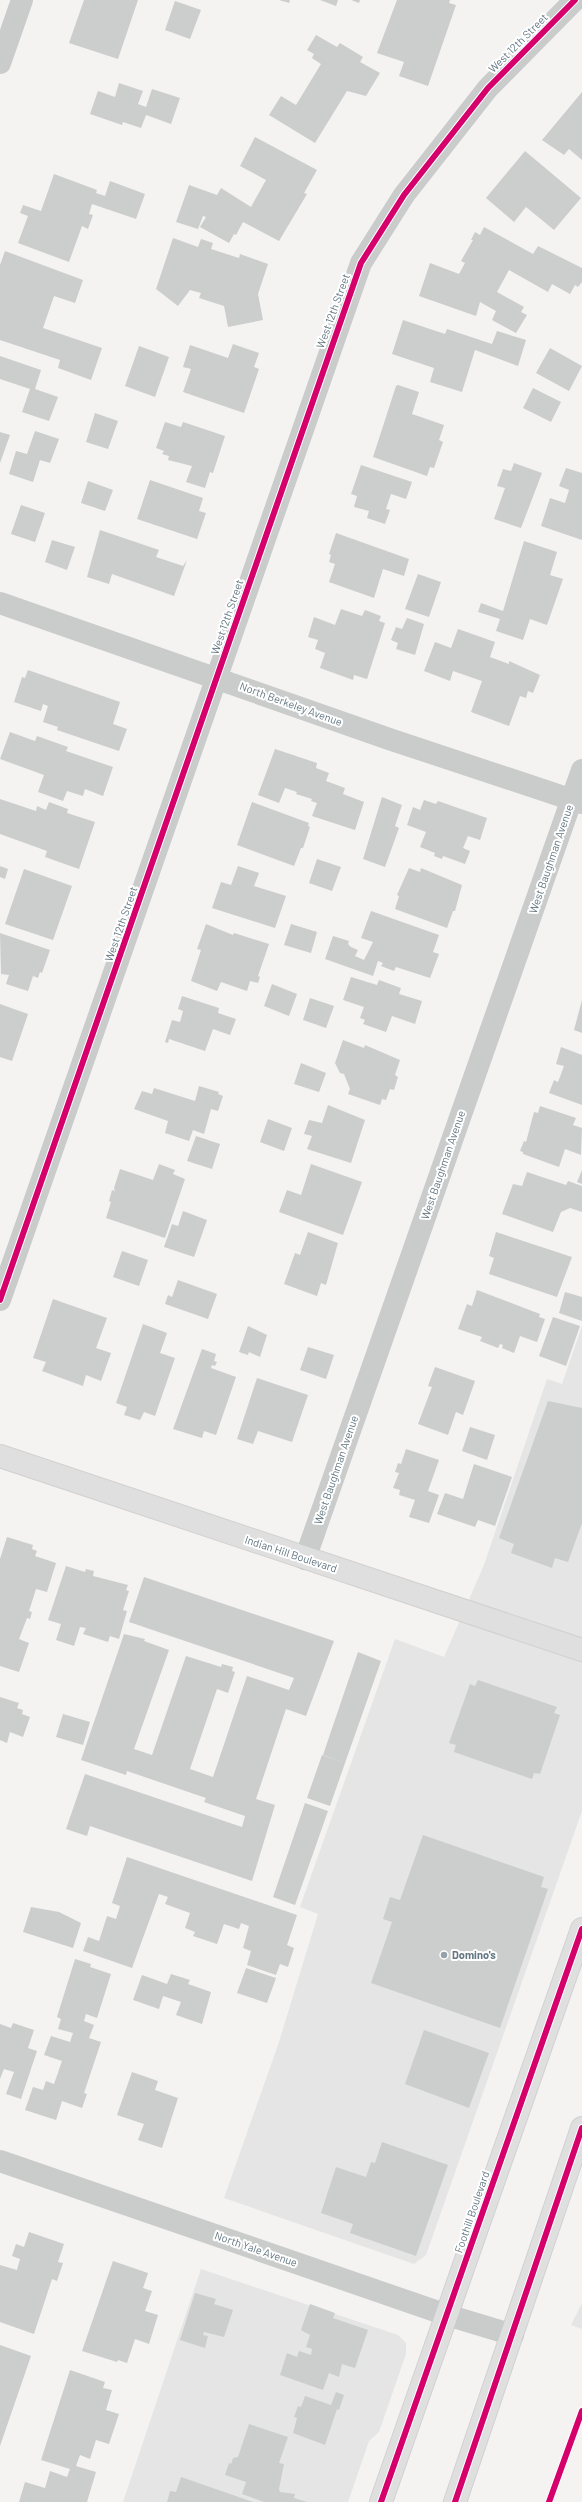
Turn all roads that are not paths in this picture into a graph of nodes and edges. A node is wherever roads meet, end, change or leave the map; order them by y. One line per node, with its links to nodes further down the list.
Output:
1 (22, 0): 3 (street)
2 (575, 0): 5 (street, West 12th Street)
3 (0, 63)
4 (0, 603): 5 (street, North Berkeley Avenue)
5 (216, 677): 7 (street, North Berkeley Avenue); 8 (street, West 12th Street)
6 (582, 770): 7 (street, West Baughman Avenue)
7 (577, 801): 10 (street, West Baughman Avenue)
8 (0, 1300)
9 (0, 1456): 10 (main road, Indian Hill Boulevard)
10 (305, 1559): 11 (main road, Indian Hill Boulevard)
11 (582, 1650)
12 (582, 1929): 15 (main road, Foothill Boulevard)
13 (582, 2128): 16 (main road)
14 (0, 2161): 15 (street, North Yale Avenue)
15 (447, 2315): 16 (street, North Yale Avenue); 17 (main road, Foothill Boulevard)
16 (513, 2335): 18 (main road)
17 (382, 2502)
18 (455, 2502)

